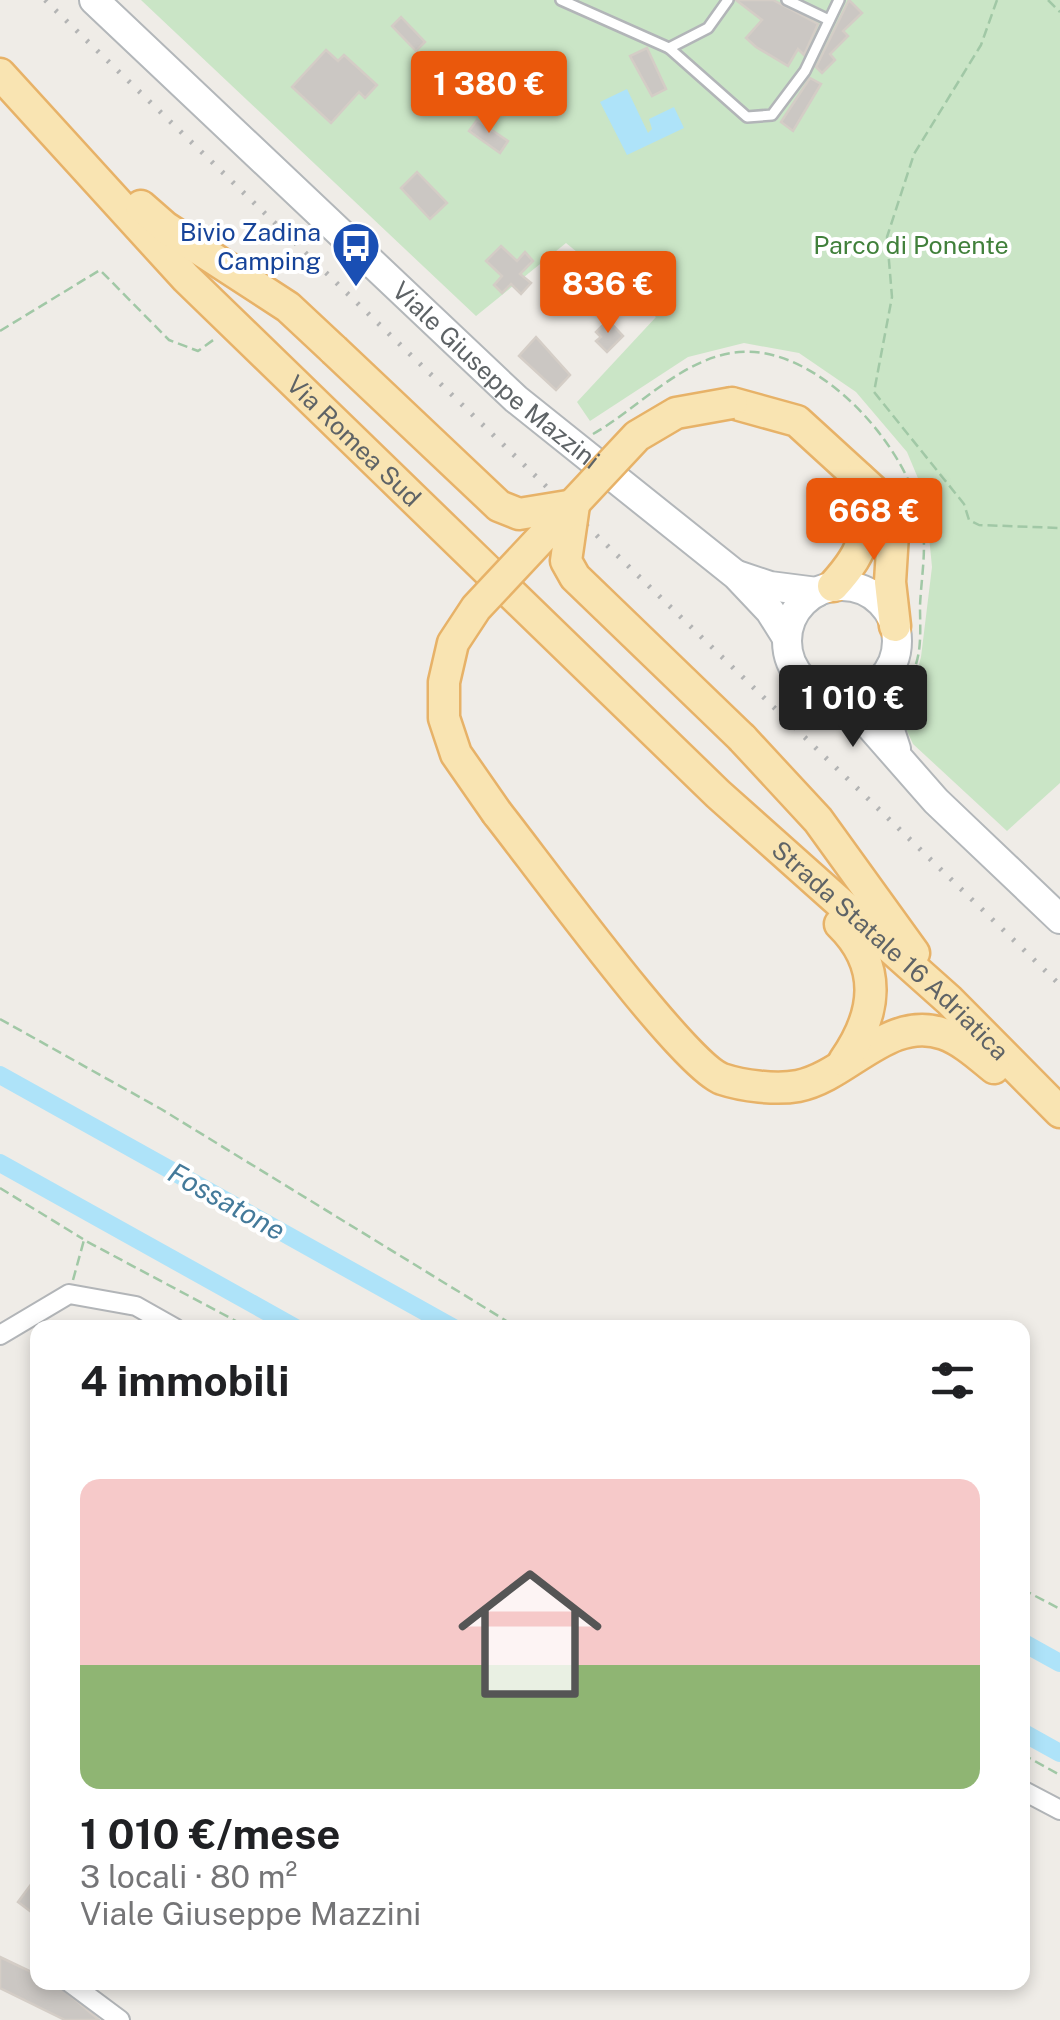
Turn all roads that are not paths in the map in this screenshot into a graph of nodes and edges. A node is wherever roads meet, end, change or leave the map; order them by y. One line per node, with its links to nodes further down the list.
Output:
1 (94, 0): 12 (street, Viale Giuseppe Mazzini)
2 (561, 0): 7 (lane)
3 (728, 0): 7 (lane)
4 (787, 0): 6 (lane)
5 (839, 0): 6 (lane)
6 (829, 20): 7 (lane)
7 (669, 48)
8 (0, 74): 9 (main road, Via Romea Sud)
9 (29, 107): 11 (main road, bridge); 19 (main road, Via Romea Sud)
10 (858, 476): 11 (main road, bridge); 13 (main road); 14 (main road)
11 (574, 505): 21 (main road, bridge); 22 (main road, bridge)
12 (736, 575): 13 (street); 15 (street, Viale Giuseppe Mazzini)
13 (825, 589): 14 (street); 15 (street)
14 (895, 626): 16 (street)
15 (787, 638): 17 (street)
16 (904, 666): 17 (street); 18 (street)
17 (838, 696): 18 (street)
18 (905, 768): 20 (street)
19 (718, 794): 21 (main road, Strada Statale 16 Adriatica); 22 (main road)
20 (1060, 919)
21 (948, 1000): 23 (main road, Strada Statale 16 Adriatica)
22 (840, 1068): 24 (main road)
23 (1060, 1112)
24 (1060, 1126)
25 (161, 1320): 26 (street)
26 (0, 1335)
27 (1030, 1794): 28 (street)
28 (1060, 1810)
29 (80, 1990): 30 (street)
30 (120, 2020)

